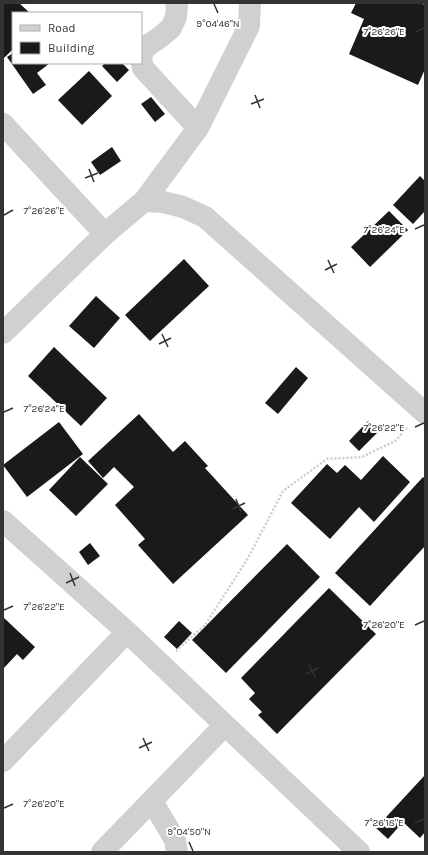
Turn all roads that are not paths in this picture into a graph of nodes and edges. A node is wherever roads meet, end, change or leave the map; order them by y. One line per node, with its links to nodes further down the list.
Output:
1 (176, 3): 3 (street)
2 (250, 3): 6 (street)
3 (142, 55)
4 (142, 63): 6 (street)
5 (3, 124): 8 (street)
6 (198, 128): 7 (street)
7 (144, 201): 8 (street); 10 (street)
8 (105, 234): 9 (street)
9 (3, 334)
10 (424, 410)
11 (3, 521): 12 (street)
12 (127, 632): 13 (street); 14 (street)
13 (225, 725): 15 (street); 18 (street)
14 (3, 761)
15 (152, 801): 16 (street); 17 (street)
16 (102, 852)
17 (177, 852)
18 (360, 852)

